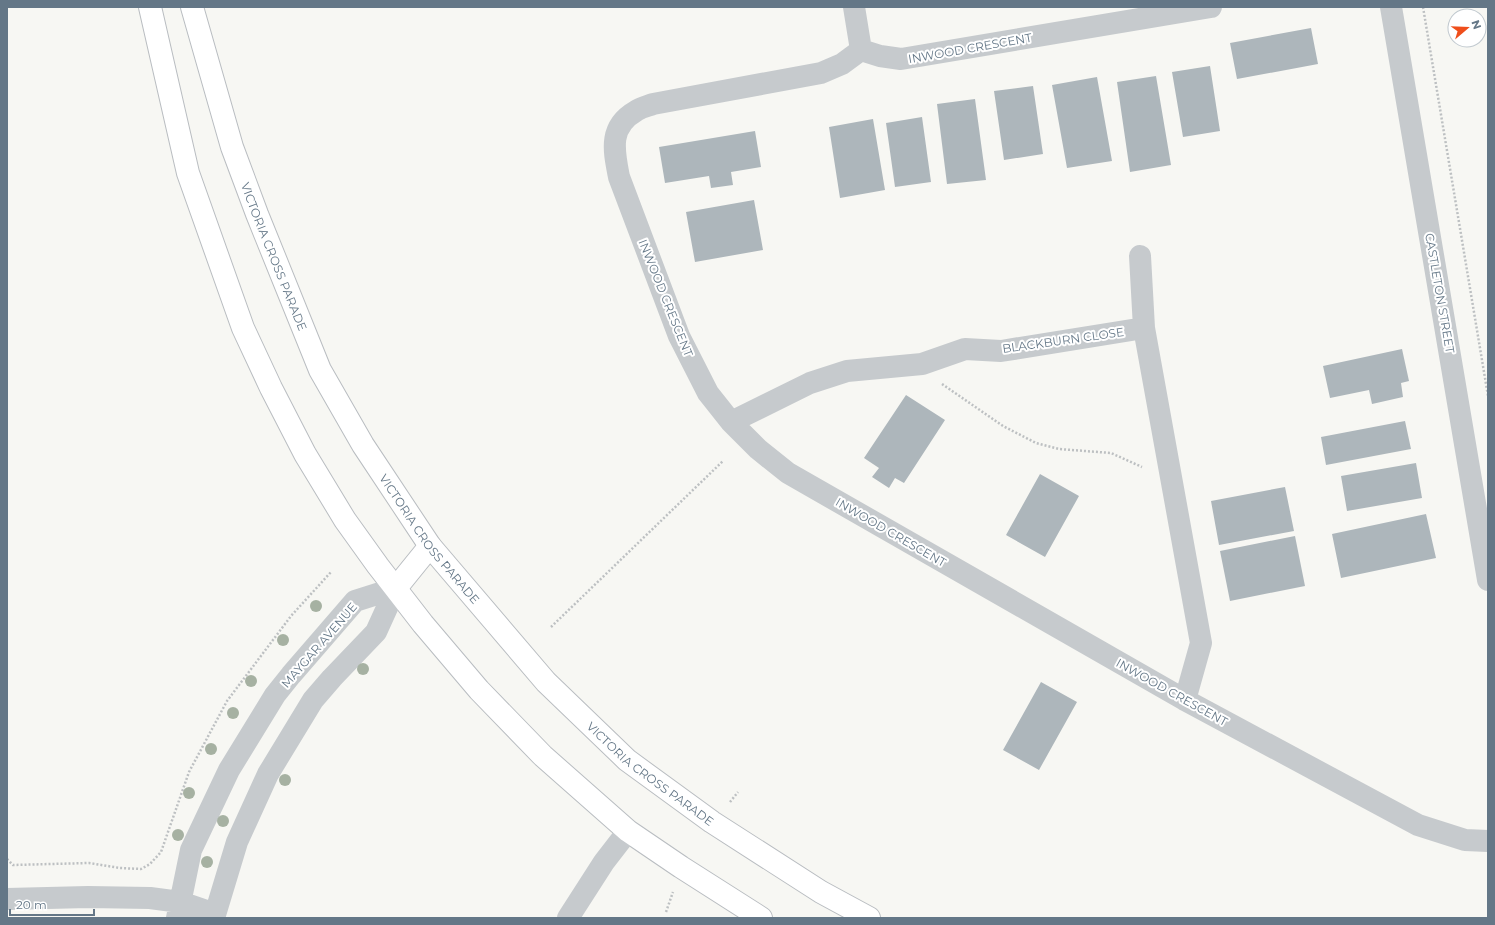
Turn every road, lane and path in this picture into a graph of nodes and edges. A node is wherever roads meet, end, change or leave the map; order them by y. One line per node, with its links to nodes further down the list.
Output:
1 (150, 7): 18 (main road)
2 (192, 7): 15 (main road, VICTORIA CROSS PARADE)
3 (854, 7): 7 (street)
4 (1211, 7): 7 (street, INWOOD CRESCENT)
5 (1391, 7): 17 (street, CASTLETON STREET)
6 (1423, 7): 11 (path)
7 (861, 50): 12 (street, INWOOD CRESCENT)
8 (1140, 256): 9 (street)
9 (1144, 328): 10 (street, BLACKBURN CLOSE); 14 (street)
10 (922, 364): 12 (street, BLACKBURN CLOSE); 14 (path)
11 (1488, 396)
12 (732, 422): 20 (street, INWOOD CRESCENT)
13 (723, 461): 19 (path)
14 (1172, 485): 20 (street)
15 (430, 546): 18 (main road); 29 (main road, VICTORIA CROSS PARADE)
16 (331, 572): 23 (path)
17 (1488, 580)
18 (396, 588): 21 (main road); 25 (street, MAYGAR AVENUE); 26 (street)
19 (551, 627)
20 (1185, 700): 22 (street, INWOOD CRESCENT)
21 (628, 831): 27 (street); 28 (main road)
22 (1488, 841)
23 (7, 859)
24 (7, 900): 25 (street)
25 (179, 910): 26 (street)
26 (214, 916)
27 (568, 918)
28 (761, 918)
29 (868, 918)

